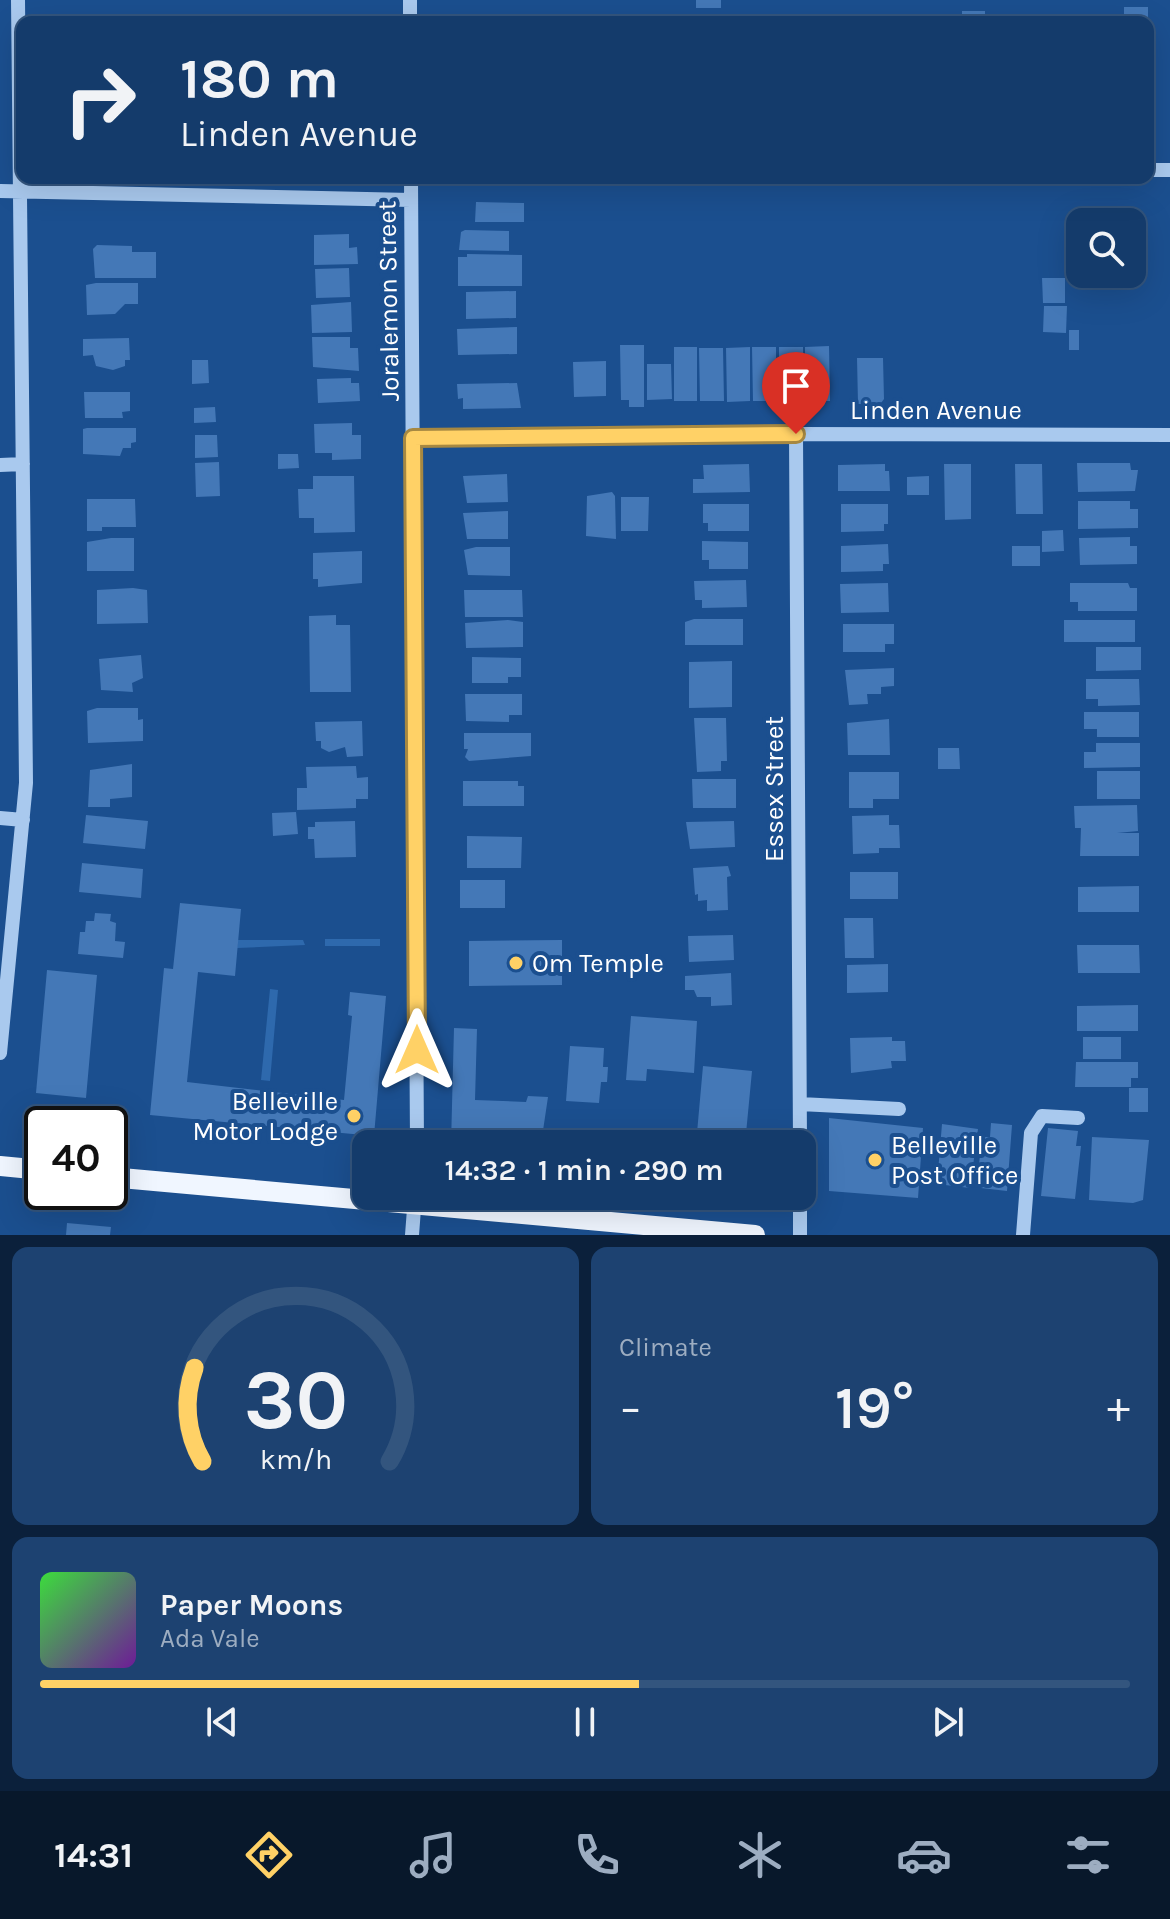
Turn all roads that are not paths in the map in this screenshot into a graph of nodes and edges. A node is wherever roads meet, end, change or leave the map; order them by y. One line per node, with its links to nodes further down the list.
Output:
1 (20, 184): 4 (street)
2 (411, 184): 5 (street, Joralemon Street)
3 (0, 191): 4 (street)
4 (20, 191): 5 (street); 9 (street)
5 (411, 200): 8 (street, Joralemon Street)
6 (796, 434): 7 (street, Linden Avenue); 8 (street, Linden Avenue); 14 (street, Essex Street)
7 (1170, 435)
8 (413, 438): 17 (street, Joralemon Street)
9 (23, 464): 10 (street); 12 (street)
10 (0, 465)
11 (0, 818): 12 (street)
12 (23, 820): 13 (street)
13 (0, 1053)
14 (800, 1104): 15 (street); 18 (street, Essex Street)
15 (899, 1109)
16 (1078, 1118): 29 (street)
17 (417, 1130)
18 (800, 1130)
19 (0, 1166): 20 (main road)
20 (24, 1168)
21 (128, 1178): 22 (main road)
22 (352, 1196)
23 (413, 1210): 26 (street)
24 (504, 1210): 27 (main road)
25 (800, 1210): 28 (street)
26 (412, 1235)
27 (755, 1235)
28 (800, 1235)
29 (1023, 1235)

